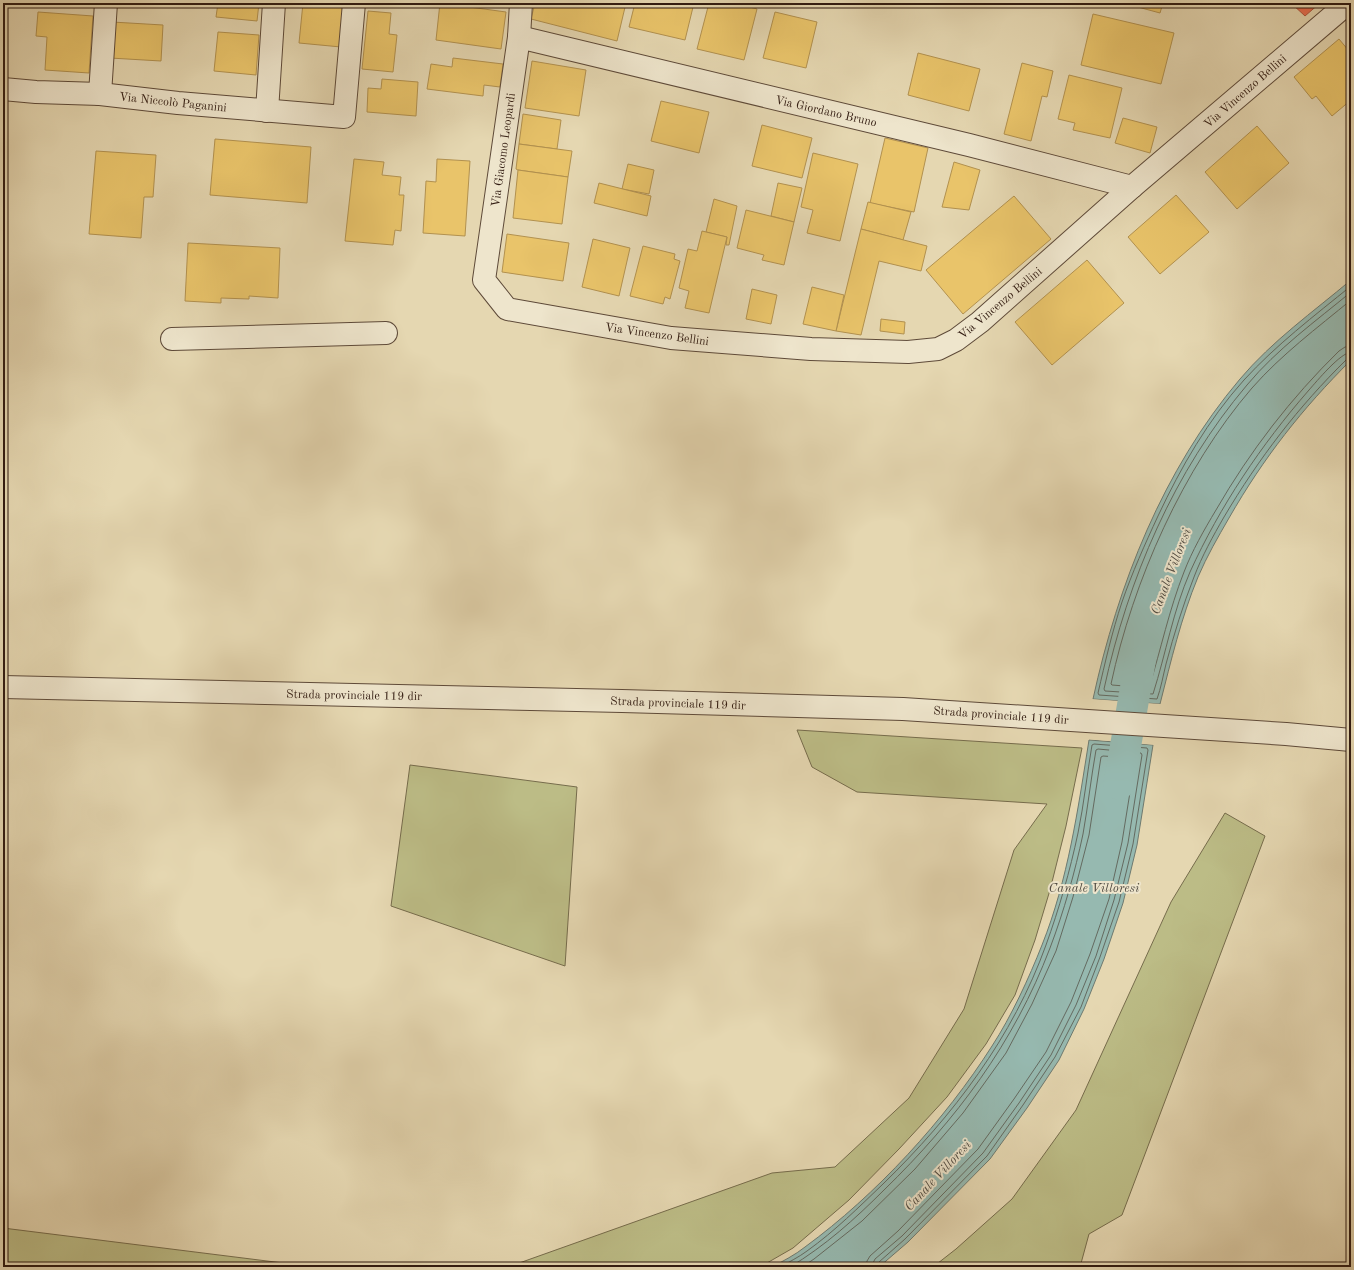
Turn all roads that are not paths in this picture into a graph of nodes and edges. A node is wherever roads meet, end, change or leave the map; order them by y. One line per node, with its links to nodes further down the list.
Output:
1 (106, 3): 8 (street)
2 (274, 3): 9 (street)
3 (354, 3): 9 (street, Via Niccolò Paganini)
4 (521, 3): 6 (street, Via Giacomo Leopardi)
5 (1348, 3): 10 (street, Via Vincenzo Bellini)
6 (519, 37): 10 (street, Via Giordano Bruno); 11 (street, Via Giacomo Leopardi)
7 (3, 89): 8 (street, Via Niccolò Paganini)
8 (100, 94): 9 (street, Via Niccolò Paganini)
9 (267, 111)
10 (1132, 187): 11 (street, Via Vincenzo Bellini)
11 (494, 294)
12 (386, 333): 13 (street)
13 (172, 338)
14 (3, 687): 15 (street, Strada provinciale 119 dir)
15 (1351, 740)

